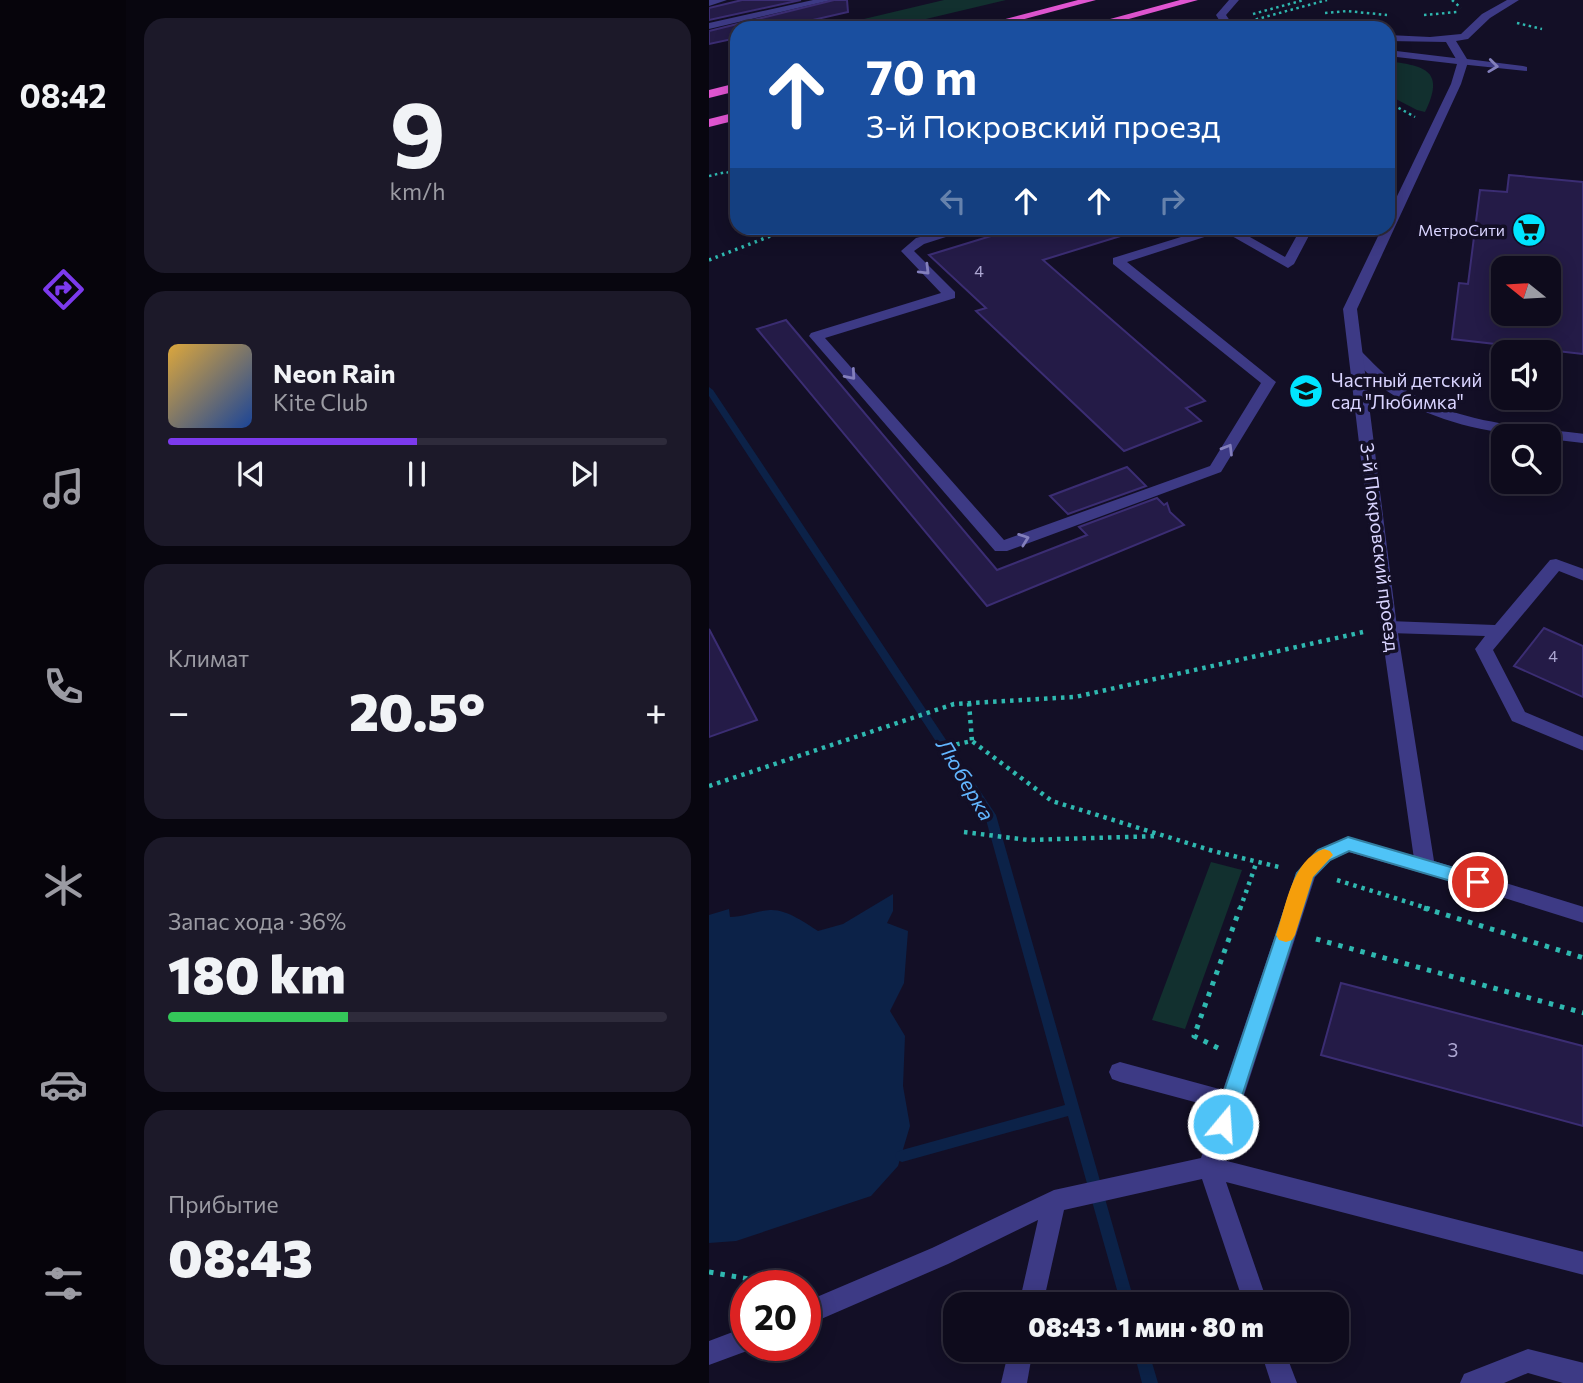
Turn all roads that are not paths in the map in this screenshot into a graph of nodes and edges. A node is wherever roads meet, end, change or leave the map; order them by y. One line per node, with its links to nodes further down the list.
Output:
1 (722, 0): 7 (street)
2 (826, 0): 10 (street)
3 (1091, 0): 11 (highway)
4 (1193, 0): 12 (highway)
5 (1234, 0): 13 (street)
6 (1514, 0): 17 (street)
7 (709, 3)
8 (709, 11): 14 (street)
9 (730, 21): 14 (street)
10 (731, 21)
11 (1006, 21)
12 (1111, 21)
13 (1223, 21)
14 (722, 23): 15 (street)
15 (709, 26)
16 (1395, 38): 17 (street)
17 (1450, 40): 20 (street)
18 (1395, 53): 20 (street)
19 (1395, 54): 22 (street)
20 (1463, 62): 21 (street, one-way to 21); 22 (street, 3-й Покровский проезд)
21 (1523, 69)
22 (1456, 84): 27 (street, 3-й Покровский проезд)
23 (730, 89): 24 (highway)
24 (709, 94)
25 (730, 118): 26 (highway)
26 (709, 123)
27 (1395, 213)
28 (944, 235): 29 (street, one-way to 29)
29 (1201, 235)
30 (1236, 235): 31 (street)
31 (1303, 235)
32 (1385, 235): 33 (street, 3-й Покровский проезд)
33 (1356, 354): 34 (street); 36 (street, 3-й Покровский проезд)
34 (1583, 439)
35 (1583, 576): 37 (street)
36 (1389, 623): 37 (street); 39 (street, 3-й Покровский проезд)
37 (1500, 631): 38 (street)
38 (1583, 745)
39 (1425, 866): 40 (street); 42 (street)
40 (1583, 915)
41 (1120, 1072): 42 (street)
42 (1230, 1102): 43 (street)
43 (1208, 1167): 44 (street); 45 (street); 47 (street)
44 (1059, 1199): 46 (street); 48 (street)
45 (1583, 1264)
46 (1034, 1292)
47 (1252, 1292)
48 (821, 1307)
49 (730, 1345): 50 (street)
50 (709, 1353)
51 (1018, 1362): 54 (street)
52 (1277, 1362): 55 (street)
53 (1583, 1376): 56 (street)
54 (1014, 1383)
55 (1284, 1383)
56 (1473, 1383)

